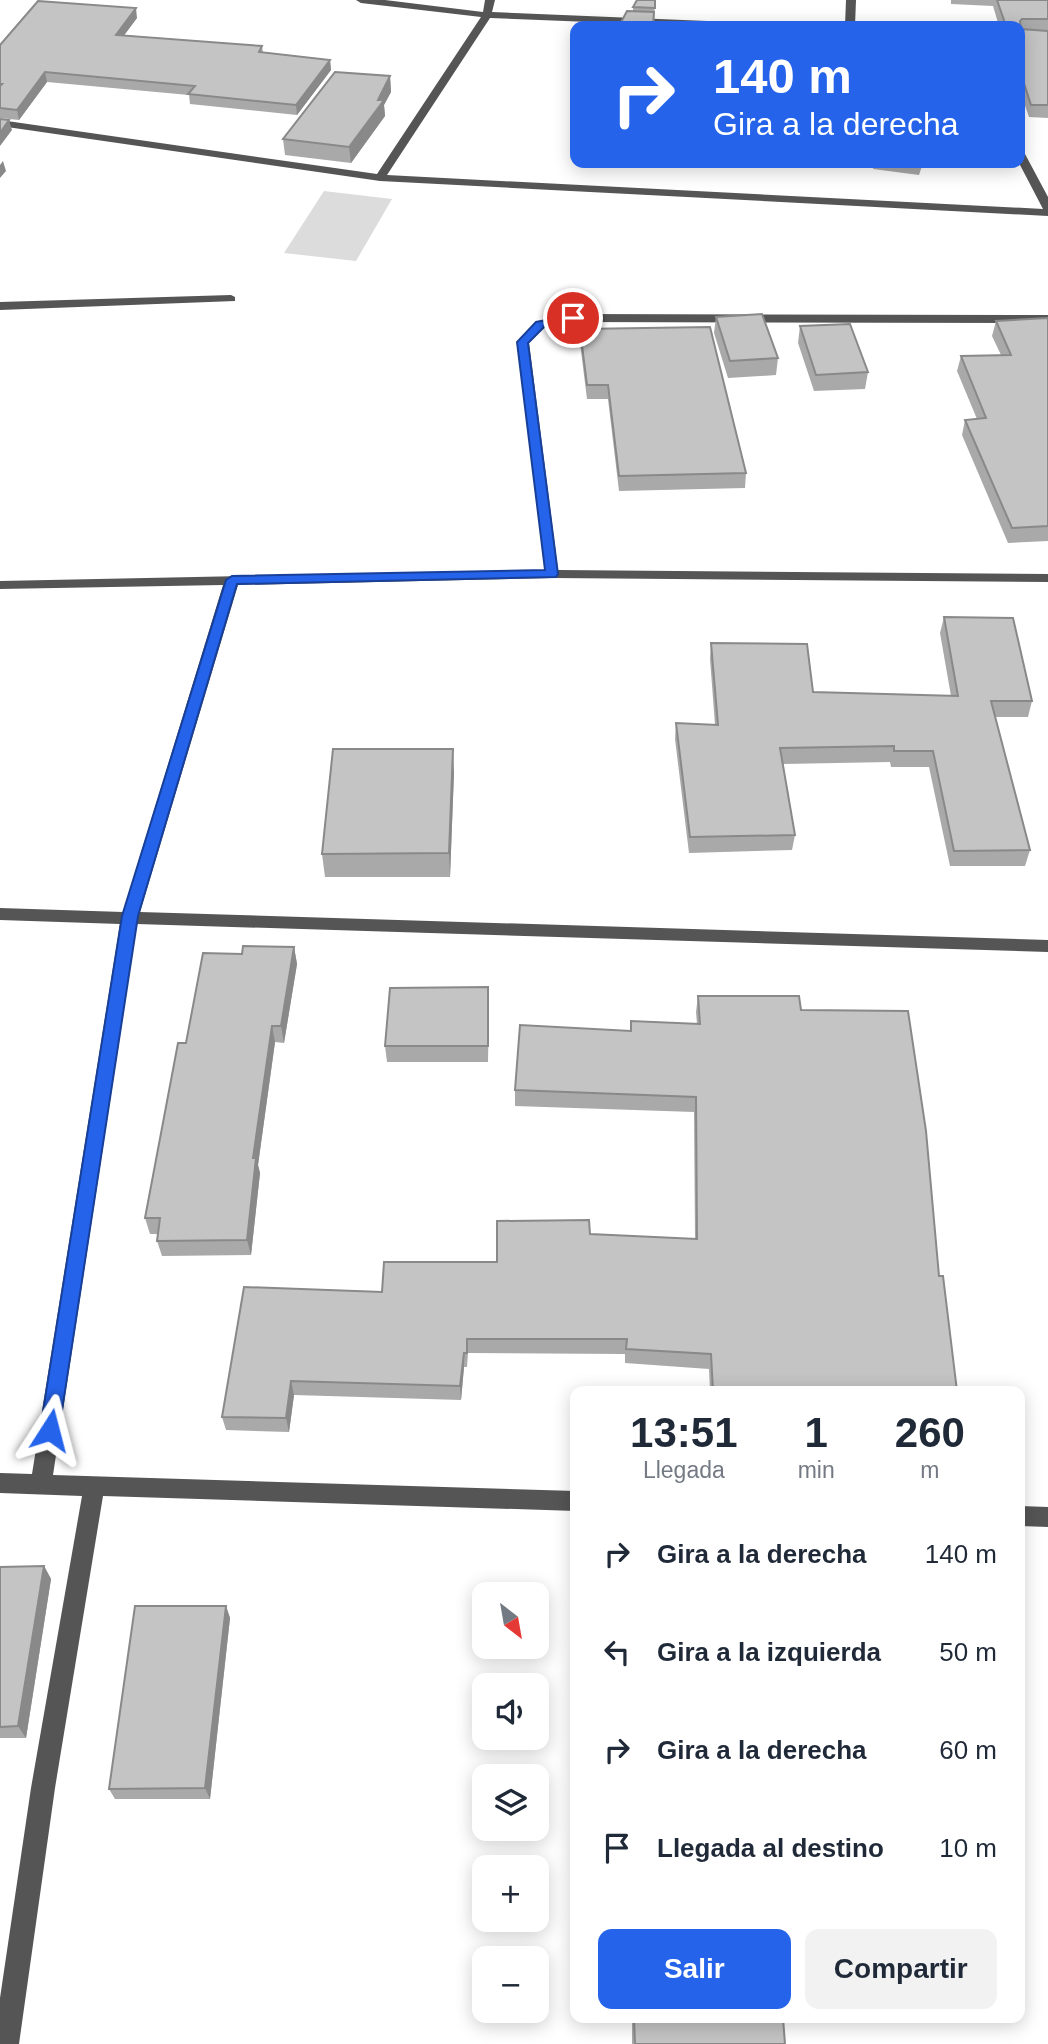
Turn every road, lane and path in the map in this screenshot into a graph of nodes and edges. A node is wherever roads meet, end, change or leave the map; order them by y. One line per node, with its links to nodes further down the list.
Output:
1 (361, 0): 4 (street)
2 (491, 0): 4 (street)
3 (851, 0): 6 (street)
4 (486, 15): 5 (street); 9 (street)
5 (633, 21)
6 (850, 21)
7 (0, 123): 9 (street)
8 (1025, 164): 10 (street)
9 (380, 178): 10 (street)
10 (1048, 211)
11 (231, 299): 12 (street)
12 (0, 306)
13 (1048, 319): 14 (street)
14 (552, 574): 15 (street); 16 (street)
15 (1048, 578)
16 (232, 580): 17 (street); 19 (street)
17 (0, 585)
18 (0, 914): 19 (street)
19 (130, 916): 20 (street); 22 (street)
20 (1048, 946)
21 (0, 1483): 22 (street)
22 (41, 1484): 23 (street)
23 (94, 1485): 24 (street); 27 (street)
24 (570, 1501)
25 (1025, 1516): 26 (street)
26 (1048, 1517)
27 (6, 2044)

